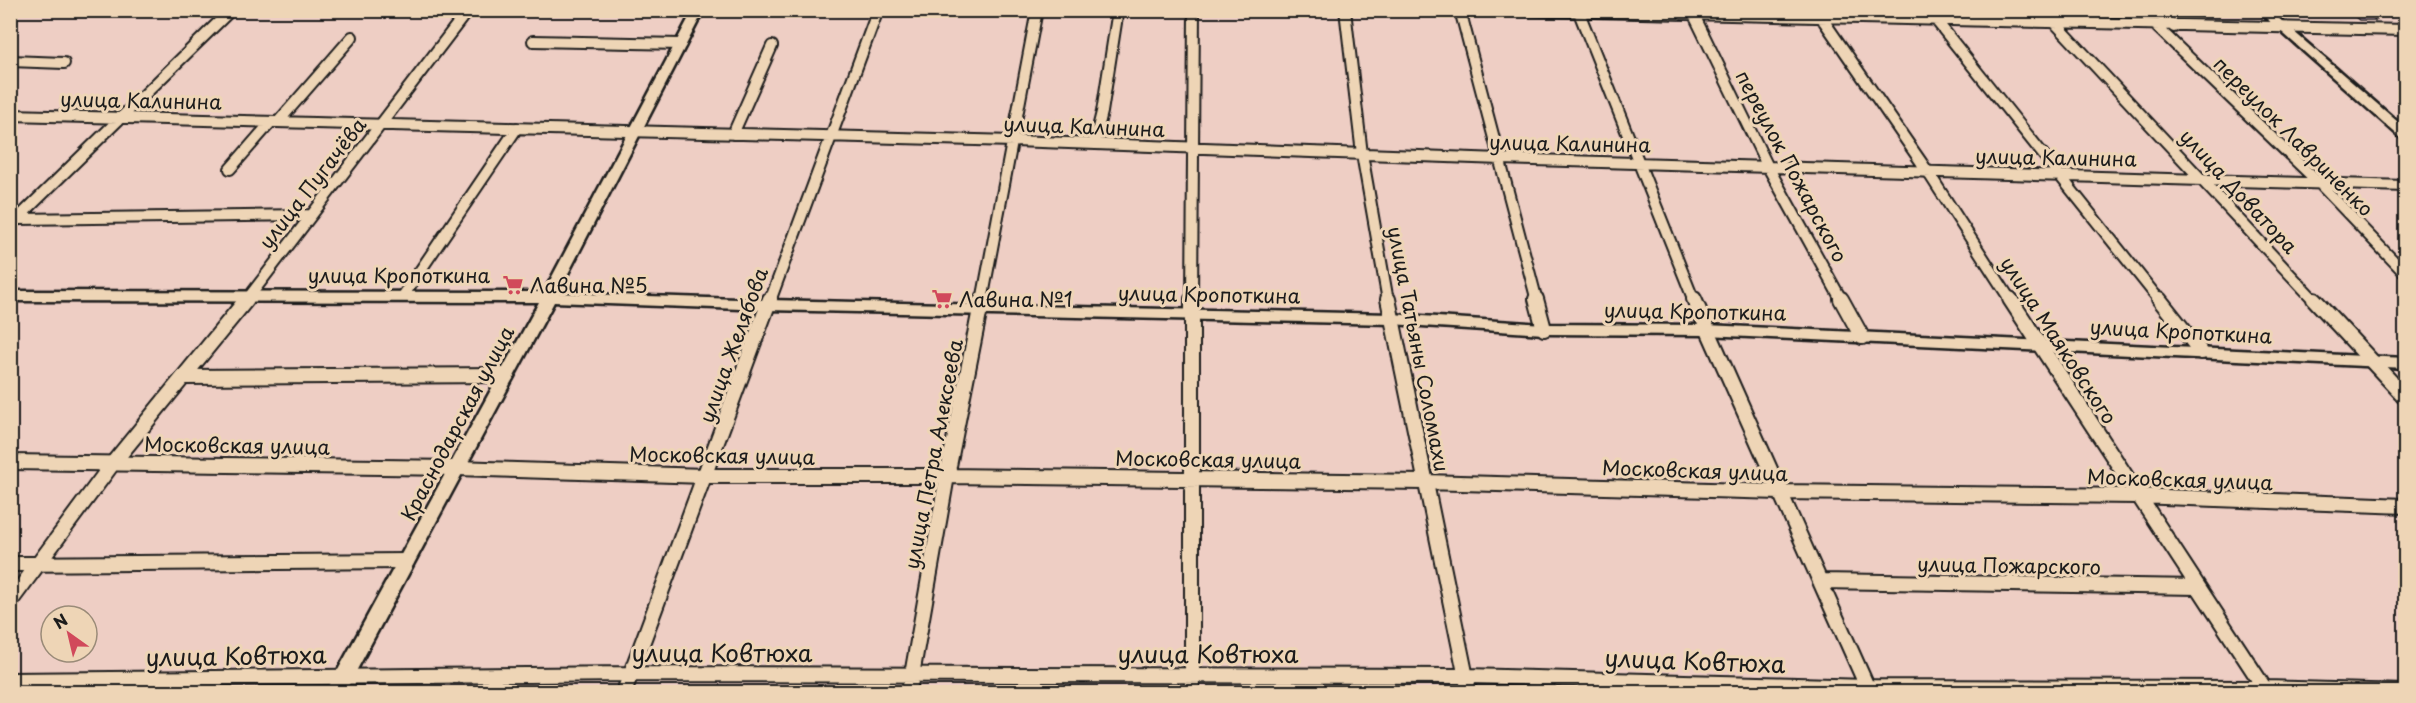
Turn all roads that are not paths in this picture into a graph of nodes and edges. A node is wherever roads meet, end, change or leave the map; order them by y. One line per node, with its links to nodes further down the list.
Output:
1 (231, 10): 30 (street)
2 (468, 10): 32 (street, улица Пугачёва)
3 (699, 10): 25 (main road, Краснодарская улица)
4 (878, 10): 36 (street, улица Желябова)
5 (1037, 10): 38 (street, улица Петра Алексеева)
6 (1118, 10): 39 (street)
7 (1194, 10): 40 (street)
8 (1345, 10): 41 (street, улица Татьяны Соломахи)
9 (1460, 10): 42 (street)
10 (1506, 10): 14 (street)
11 (2043, 10): 18 (street, улица Доватора)
12 (2157, 10): 20 (street)
13 (2262, 10): 21 (main road)
14 (1578, 11): 15 (street); 43 (street)
15 (1693, 13): 16 (street); 44 (street, переулок Пожарского)
16 (1819, 14): 17 (street); 46 (street, улица Маяковского)
17 (1926, 16): 18 (street); 47 (street)
18 (2056, 23): 19 (street); 48 (street, улица Доватора)
19 (2156, 26): 20 (street); 49 (street, переулок Лавриненко)
20 (2174, 27): 21 (street)
21 (2283, 29): 22 (street); 37 (main road)
22 (2406, 30)
23 (352, 38): 31 (street)
24 (533, 41): 25 (street)
25 (681, 44): 34 (main road, Краснодарская улица)
26 (772, 46): 35 (street)
27 (10, 61): 28 (street)
28 (64, 63)
29 (10, 115): 30 (street, улица Калинина)
30 (120, 118): 31 (street, улица Калинина); 52 (street)
31 (275, 122): 32 (street, улица Калинина); 45 (street)
32 (382, 124): 33 (street, улица Калинина); 51 (street, улица Пугачёва)
33 (517, 128): 34 (street, улица Калинина); 56 (street)
34 (637, 131): 35 (street, улица Калинина); 57 (main road, Краснодарская улица)
35 (733, 134): 36 (street, улица Калинина)
36 (831, 136): 38 (street, улица Калинина); 58 (street, улица Желябова)
37 (2406, 136)
38 (1014, 141): 39 (street, улица Калинина); 59 (street, улица Петра Алексеева)
39 (1094, 144): 40 (street, улица Калинина)
40 (1193, 148): 41 (street, улица Калинина); 60 (street)
41 (1362, 154): 42 (street, улица Калинина); 61 (street, улица Татьяны Соломахи)
42 (1501, 159): 43 (street, улица Калинина); 62 (street)
43 (1636, 162): 44 (street, улица Калинина); 63 (street)
44 (1768, 167): 46 (street, улица Калинина); 64 (street, переулок Пожарского)
45 (230, 170)
46 (1928, 172): 47 (street, улица Калинина); 65 (street, улица Маяковского)
47 (2062, 175): 48 (street, улица Калинина); 66 (street)
48 (2202, 178): 49 (street, улица Калинина); 67 (street, улица Доватора)
49 (2320, 184): 50 (street, улица Калинина); 53 (street, переулок Лавриненко)
50 (2406, 186)
51 (310, 215): 52 (street); 55 (street, улица Пугачёва)
52 (14, 222)
53 (2406, 274)
54 (10, 296): 55 (main road, улица Кропоткина)
55 (250, 296): 56 (main road, улица Кропоткина); 70 (street, улица Пугачёва)
56 (403, 296): 57 (main road, улица Кропоткина)
57 (549, 297): 58 (main road, улица Кропоткина); 69 (main road, Краснодарская улица)
58 (768, 305): 59 (main road, улица Кропоткина); 75 (street, улица Желябова)
59 (981, 309): 60 (main road, улица Кропоткина); 76 (street, улица Петра Алексеева)
60 (1191, 315): 61 (main road, улица Кропоткина); 77 (street)
61 (1391, 320): 62 (main road, улица Кропоткина); 78 (street, улица Татьяны Соломахи)
62 (1544, 329): 63 (main road, улица Кропоткина)
63 (1706, 330): 64 (main road, улица Кропоткина); 79 (street)
64 (1862, 337): 65 (main road, улица Кропоткина)
65 (2038, 345): 66 (main road, улица Кропоткина); 80 (street, улица Маяковского)
66 (2201, 352): 67 (main road, улица Кропоткина)
67 (2373, 361): 68 (main road, улица Кропоткина); 71 (street, улица Доватора)
68 (2406, 363)
69 (507, 375): 70 (street); 74 (main road, Краснодарская улица)
70 (184, 377): 73 (street, улица Пугачёва)
71 (2406, 398)
72 (10, 462): 73 (street, Московская улица)
73 (113, 463): 74 (street, Московская улица); 84 (street, улица Пугачёва)
74 (457, 468): 75 (street, Московская улица); 82 (main road, Краснодарская улица)
75 (705, 476): 76 (street, Московская улица); 88 (street, улица Желябова)
76 (948, 476): 77 (street, Московская улица); 89 (street, улица Петра Алексеева)
77 (1190, 478): 78 (street, Московская улица); 91 (street)
78 (1424, 482): 79 (street, Московская улица); 92 (street, улица Татьяны Соломахи)
79 (1780, 492): 80 (street, Московская улица); 85 (street)
80 (2137, 496): 81 (street, Московская улица); 86 (street, улица Маяковского)
81 (2406, 506)
82 (406, 561): 84 (street); 90 (main road, Краснодарская улица)
83 (10, 564): 84 (street)
84 (38, 564): 87 (street, улица Пугачёва)
85 (1820, 581): 86 (street, улица Пожарского); 94 (street)
86 (2198, 587): 95 (street, улица Маяковского)
87 (10, 602)
88 (631, 674): 89 (street, улица Ковтюха); 90 (street, улица Ковтюха); 98 (street, улица Желябова)
89 (912, 675): 91 (street, улица Ковтюха); 99 (street, улица Петра Алексеева)
90 (344, 676): 93 (street, улица Ковтюха); 97 (main road, Краснодарская улица)
91 (1192, 676): 92 (street, улица Ковтюха); 100 (street)
92 (1466, 676): 94 (street, улица Ковтюха); 101 (street, улица Татьяны Соломахи)
93 (10, 680)
94 (1868, 690): 95 (street, улица Ковтюха)
95 (2266, 690): 96 (street, улица Ковтюха)
96 (2406, 692)
97 (335, 693)
98 (624, 693)
99 (909, 693)
100 (1192, 693)
101 (1469, 693)

